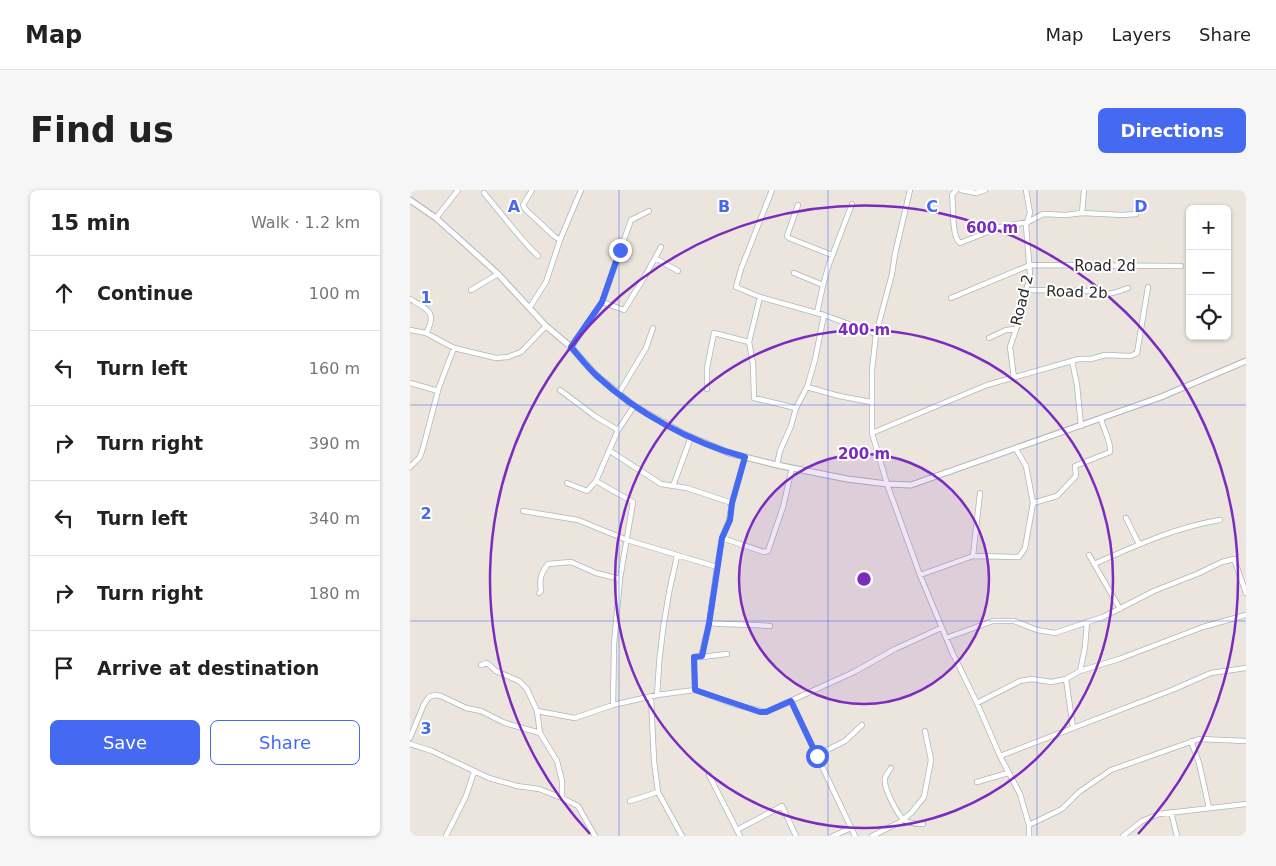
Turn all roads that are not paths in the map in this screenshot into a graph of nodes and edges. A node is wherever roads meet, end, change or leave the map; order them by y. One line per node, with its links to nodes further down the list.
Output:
1 (458, 190): 18 (street)
2 (532, 190): 20 (street)
3 (772, 190): 35 (street)
4 (910, 190): 47 (street)
5 (956, 190): 19 (street)
6 (961, 190): 7 (street)
7 (985, 190)
8 (1026, 190): 19 (street, Road 2)
9 (1084, 190): 16 (street)
10 (579, 191): 20 (street)
11 (484, 194): 22 (street)
12 (410, 200): 18 (street)
13 (852, 204): 23 (street)
14 (798, 205): 23 (street)
15 (649, 210): 38 (street)
16 (1082, 213): 17 (street); 19 (street)
17 (1136, 214)
18 (436, 218): 29 (street)
19 (1028, 222): 25 (street, Road 2)
20 (560, 240): 39 (street)
21 (661, 247): 24 (street)
22 (538, 256)
23 (832, 256): 30 (street)
24 (655, 258): 27 (street); 38 (street)
25 (1030, 265): 26 (street, Road 2d); 34 (street, Road 2); 36 (street)
26 (1181, 266)
27 (678, 271)
28 (794, 273): 30 (street)
29 (498, 274): 33 (street); 39 (street)
30 (823, 285): 40 (street)
31 (1148, 287): 52 (street)
32 (1128, 288): 34 (street, Road 2b)
33 (471, 290)
34 (1026, 290): 44 (street, Road 2)
35 (760, 297): 40 (street); 49 (street)
36 (951, 298)
37 (410, 299): 46 (street)
38 (602, 302): 50 (street)
39 (530, 307): 42 (street)
40 (817, 313): 41 (street)
41 (824, 315): 47 (street); 56 (street)
42 (546, 326): 50 (street); 51 (street)
43 (653, 328): 60 (street)
44 (1015, 329): 48 (street); 54 (street, Road 2)
45 (410, 330): 46 (street)
46 (426, 333): 51 (street)
47 (876, 334): 61 (street)
48 (989, 338)
49 (749, 342): 57 (street); 63 (street)
50 (571, 347): 60 (street)
51 (454, 348): 59 (street)
52 (1072, 361): 54 (street); 65 (street)
53 (1246, 361): 64 (street)
54 (1014, 378): 67 (street)
55 (410, 384): 59 (street)
56 (807, 387): 61 (street); 63 (street)
57 (707, 389)
58 (560, 390): 66 (street)
59 (438, 391): 73 (street)
60 (619, 394): 62 (street)
61 (870, 402): 67 (street)
62 (634, 406): 66 (street); 68 (street)
63 (796, 408): 72 (street)
64 (1101, 419): 65 (street); 81 (street)
65 (1082, 426): 69 (street)
66 (618, 430): 70 (street)
67 (872, 433): 77 (street)
68 (691, 437): 71 (street); 78 (street)
69 (1016, 449): 77 (street); 81 (street)
70 (610, 451): 75 (street); 78 (street)
71 (745, 457): 72 (street); 80 (street)
72 (777, 465): 74 (street)
73 (410, 467)
74 (792, 468): 77 (street); 85 (street)
75 (596, 481): 76 (street); 86 (street)
76 (568, 482)
77 (887, 484): 94 (street)
78 (673, 486): 80 (street)
79 (980, 494): 90 (street)
80 (732, 503): 85 (street)
81 (1033, 503): 90 (street)
82 (523, 511): 86 (street)
83 (1126, 518): 87 (street)
84 (1220, 520): 87 (street)
85 (722, 538): 92 (street)
86 (627, 540): 89 (street); 95 (street)
87 (1139, 544): 91 (street)
88 (1088, 555): 91 (street)
89 (677, 556): 92 (street); 113 (street)
90 (973, 556): 94 (street)
91 (1094, 564): 99 (street)
92 (717, 567): 102 (street)
93 (1202, 572): 96 (street)
94 (920, 574): 104 (street)
95 (620, 579): 98 (street); 117 (street)
96 (1174, 584): 97 (street); 99 (street)
97 (1246, 592)
98 (539, 593)
99 (1120, 609): 101 (street)
100 (1246, 615): 110 (street)
101 (1087, 622): 105 (street); 110 (street)
102 (709, 624): 103 (street); 107 (street)
103 (770, 626)
104 (941, 628): 105 (street); 115 (street)
105 (946, 638): 116 (street)
106 (727, 654): 107 (street)
107 (702, 656): 112 (street)
108 (481, 665): 118 (street)
109 (1246, 668): 120 (street)
110 (1080, 671): 111 (street)
111 (1066, 679): 116 (street); 120 (street)
112 (695, 690): 113 (street); 115 (street)
113 (657, 695): 114 (street)
114 (651, 697): 117 (street); 134 (street)
115 (791, 701): 127 (street)
116 (977, 703): 128 (street)
117 (613, 705): 118 (street)
118 (537, 711): 122 (street)
119 (862, 725): 127 (street)
120 (1073, 728): 128 (street)
121 (925, 731): 140 (street)
122 (540, 733): 123 (street); 135 (street)
123 (410, 738)
124 (1191, 741): 125 (street); 138 (street); 142 (street)
125 (1246, 741)
126 (410, 744): 130 (street)
127 (817, 756): 143 (street)
128 (1000, 756): 131 (street)
129 (891, 768): 140 (street)
130 (474, 772): 135 (street); 146 (street)
131 (1008, 773): 133 (street); 142 (street)
132 (709, 775): 144 (street)
133 (977, 782)
134 (658, 792): 136 (street); 145 (street)
135 (562, 798): 147 (street)
136 (630, 802)
137 (1246, 804): 138 (street)
138 (1210, 808): 139 (street)
139 (1170, 812): 154 (street); 155 (street)
140 (904, 820): 141 (street); 152 (street)
141 (923, 824)
142 (1029, 825): 153 (street)
143 (851, 828): 150 (street); 151 (street)
144 (737, 830): 148 (street); 149 (street)
145 (679, 835)
146 (446, 836)
147 (595, 836)
148 (740, 836)
149 (796, 836)
150 (833, 836)
151 (855, 836)
152 (872, 836)
153 (1029, 836)
154 (1122, 836)
155 (1177, 836)

